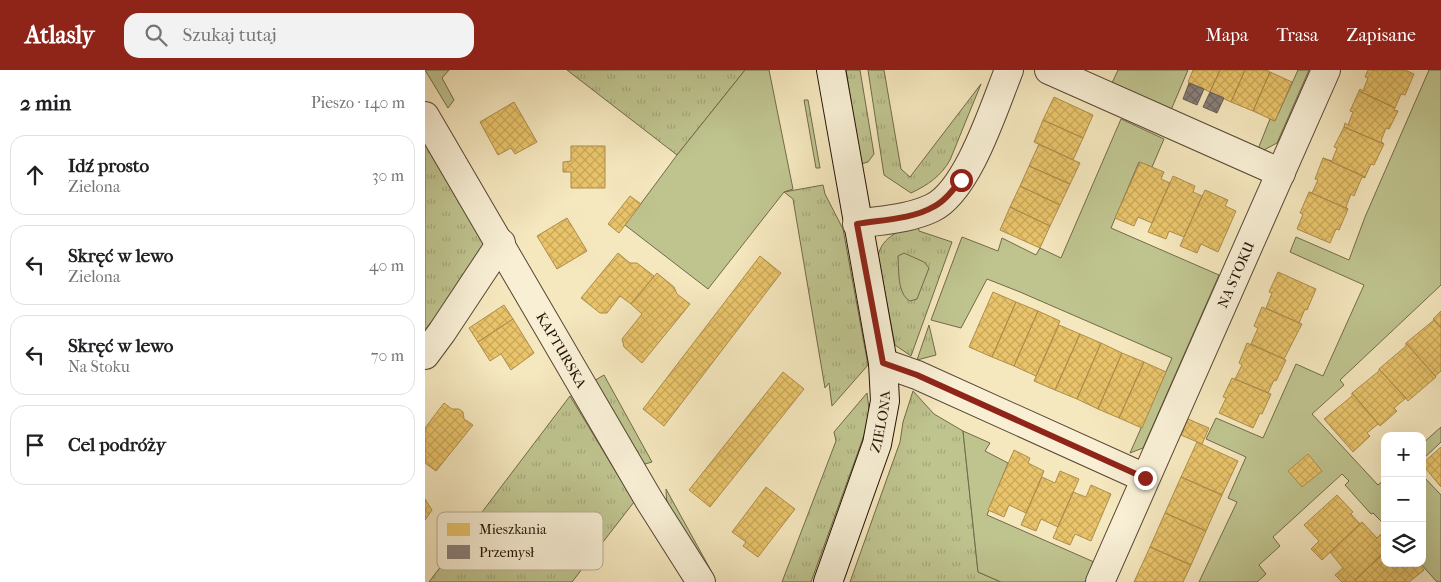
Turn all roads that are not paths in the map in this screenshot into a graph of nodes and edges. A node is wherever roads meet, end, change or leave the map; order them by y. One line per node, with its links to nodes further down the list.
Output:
1 (831, 70): 7 (street, ZIELONA)
2 (1009, 70): 7 (street)
3 (1049, 70): 6 (street)
4 (1325, 70): 6 (street, NA STOKU)
5 (425, 116): 8 (street, KAPTURSKA)
6 (1281, 173): 11 (street, NA STOKU)
7 (857, 224): 10 (street, ZIELONA)
8 (501, 243): 9 (street); 12 (street, KAPTURSKA)
9 (425, 355)
10 (883, 363): 11 (street); 13 (street, ZIELONA)
11 (1145, 478): 14 (street, NA STOKU)
12 (701, 582)
13 (828, 582)
14 (1100, 582)

